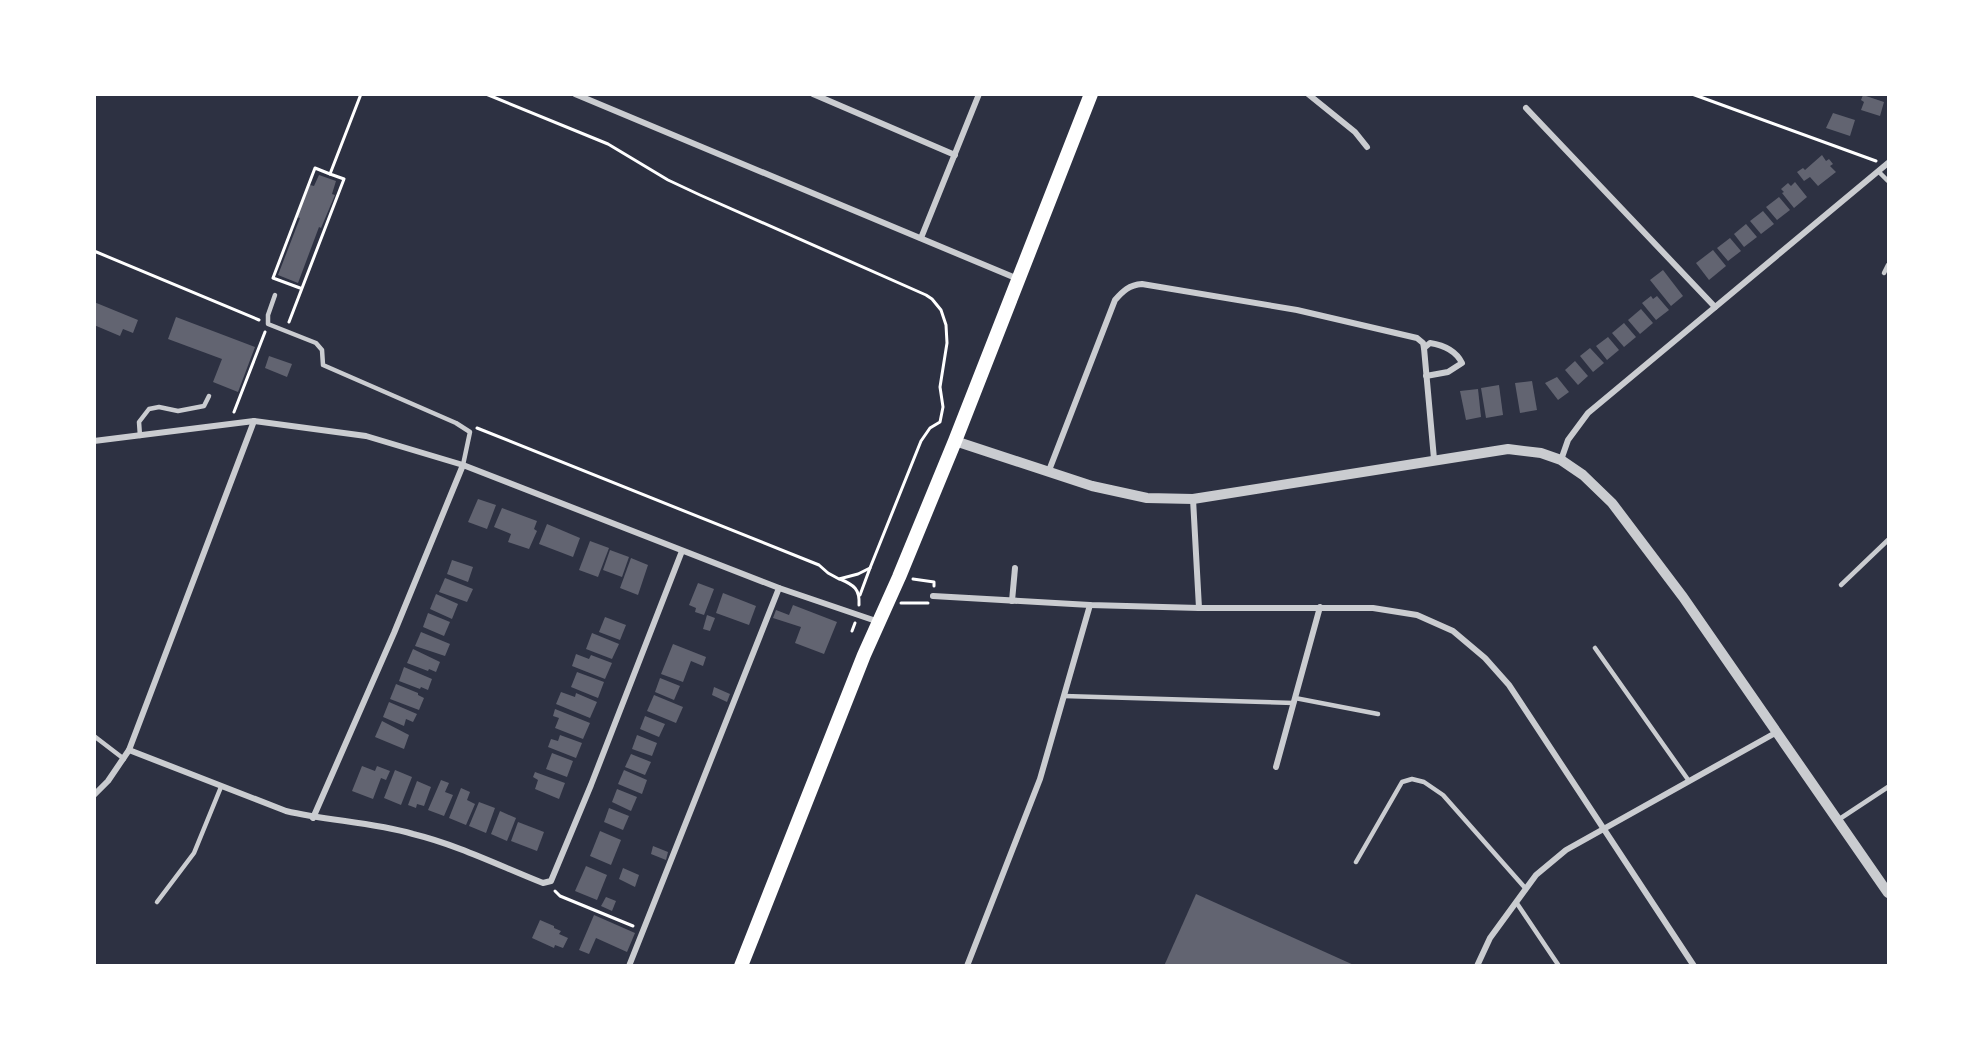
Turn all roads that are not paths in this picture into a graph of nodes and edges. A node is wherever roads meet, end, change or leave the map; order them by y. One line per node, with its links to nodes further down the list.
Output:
1 (575, 94): 12 (street)
2 (813, 94): 8 (street)
3 (979, 94): 8 (street)
4 (1091, 94): 15 (main road)
5 (1308, 94): 7 (street)
6 (1526, 108): 17 (street)
7 (1367, 147)
8 (956, 155): 12 (street)
9 (1888, 164): 10 (street)
10 (1878, 172): 11 (lane); 17 (street)
11 (1888, 181)
12 (921, 238): 15 (street)
13 (1888, 265): 14 (lane)
14 (1884, 273)
15 (1019, 280): 24 (main road)
16 (275, 295): 27 (lane)
17 (1715, 307): 26 (street)
18 (1424, 348): 19 (street); 19 (street); 28 (street)
19 (1426, 376): 25 (street)
20 (209, 396): 22 (lane)
21 (254, 421): 22 (street); 27 (street); 47 (street)
22 (140, 436): 23 (street)
23 (94, 441)
24 (955, 441): 28 (street); 40 (main road)
25 (1434, 459): 26 (street); 29 (street)
26 (1561, 460): 45 (street)
27 (464, 465): 31 (street); 54 (street)
28 (1048, 473): 29 (street)
29 (1193, 498): 38 (street)
30 (1888, 540): 33 (lane)
31 (682, 551): 34 (street); 54 (street)
32 (1015, 568): 36 (street)
33 (1841, 585)
34 (778, 588): 40 (street); 62 (street)
35 (933, 596): 36 (street)
36 (1012, 601): 37 (street)
37 (1090, 605): 38 (street); 42 (street)
38 (1199, 608): 39 (street)
39 (1320, 608): 43 (street); 56 (street)
40 (879, 622): 63 (main road)
41 (1595, 648): 50 (lane)
42 (1064, 696): 43 (lane); 64 (street)
43 (1295, 701): 44 (lane); 49 (street)
44 (1378, 714)
45 (1777, 732): 50 (street); 55 (street)
46 (94, 736): 48 (lane)
47 (129, 750): 48 (street); 51 (street)
48 (124, 759): 53 (street)
49 (1276, 767)
50 (1689, 781): 56 (street)
51 (221, 787): 54 (street); 60 (lane)
52 (1888, 787): 55 (lane)
53 (94, 795)
54 (313, 818)
55 (1838, 820): 59 (street)
56 (1603, 830): 58 (street); 67 (street)
57 (1356, 862): 58 (lane)
58 (1526, 889): 61 (street)
59 (1888, 893)
60 (157, 902)
61 (1516, 902): 65 (street); 66 (lane)
62 (629, 966)
63 (741, 966)
64 (967, 966)
65 (1477, 966)
66 (1558, 966)
67 (1694, 966)

